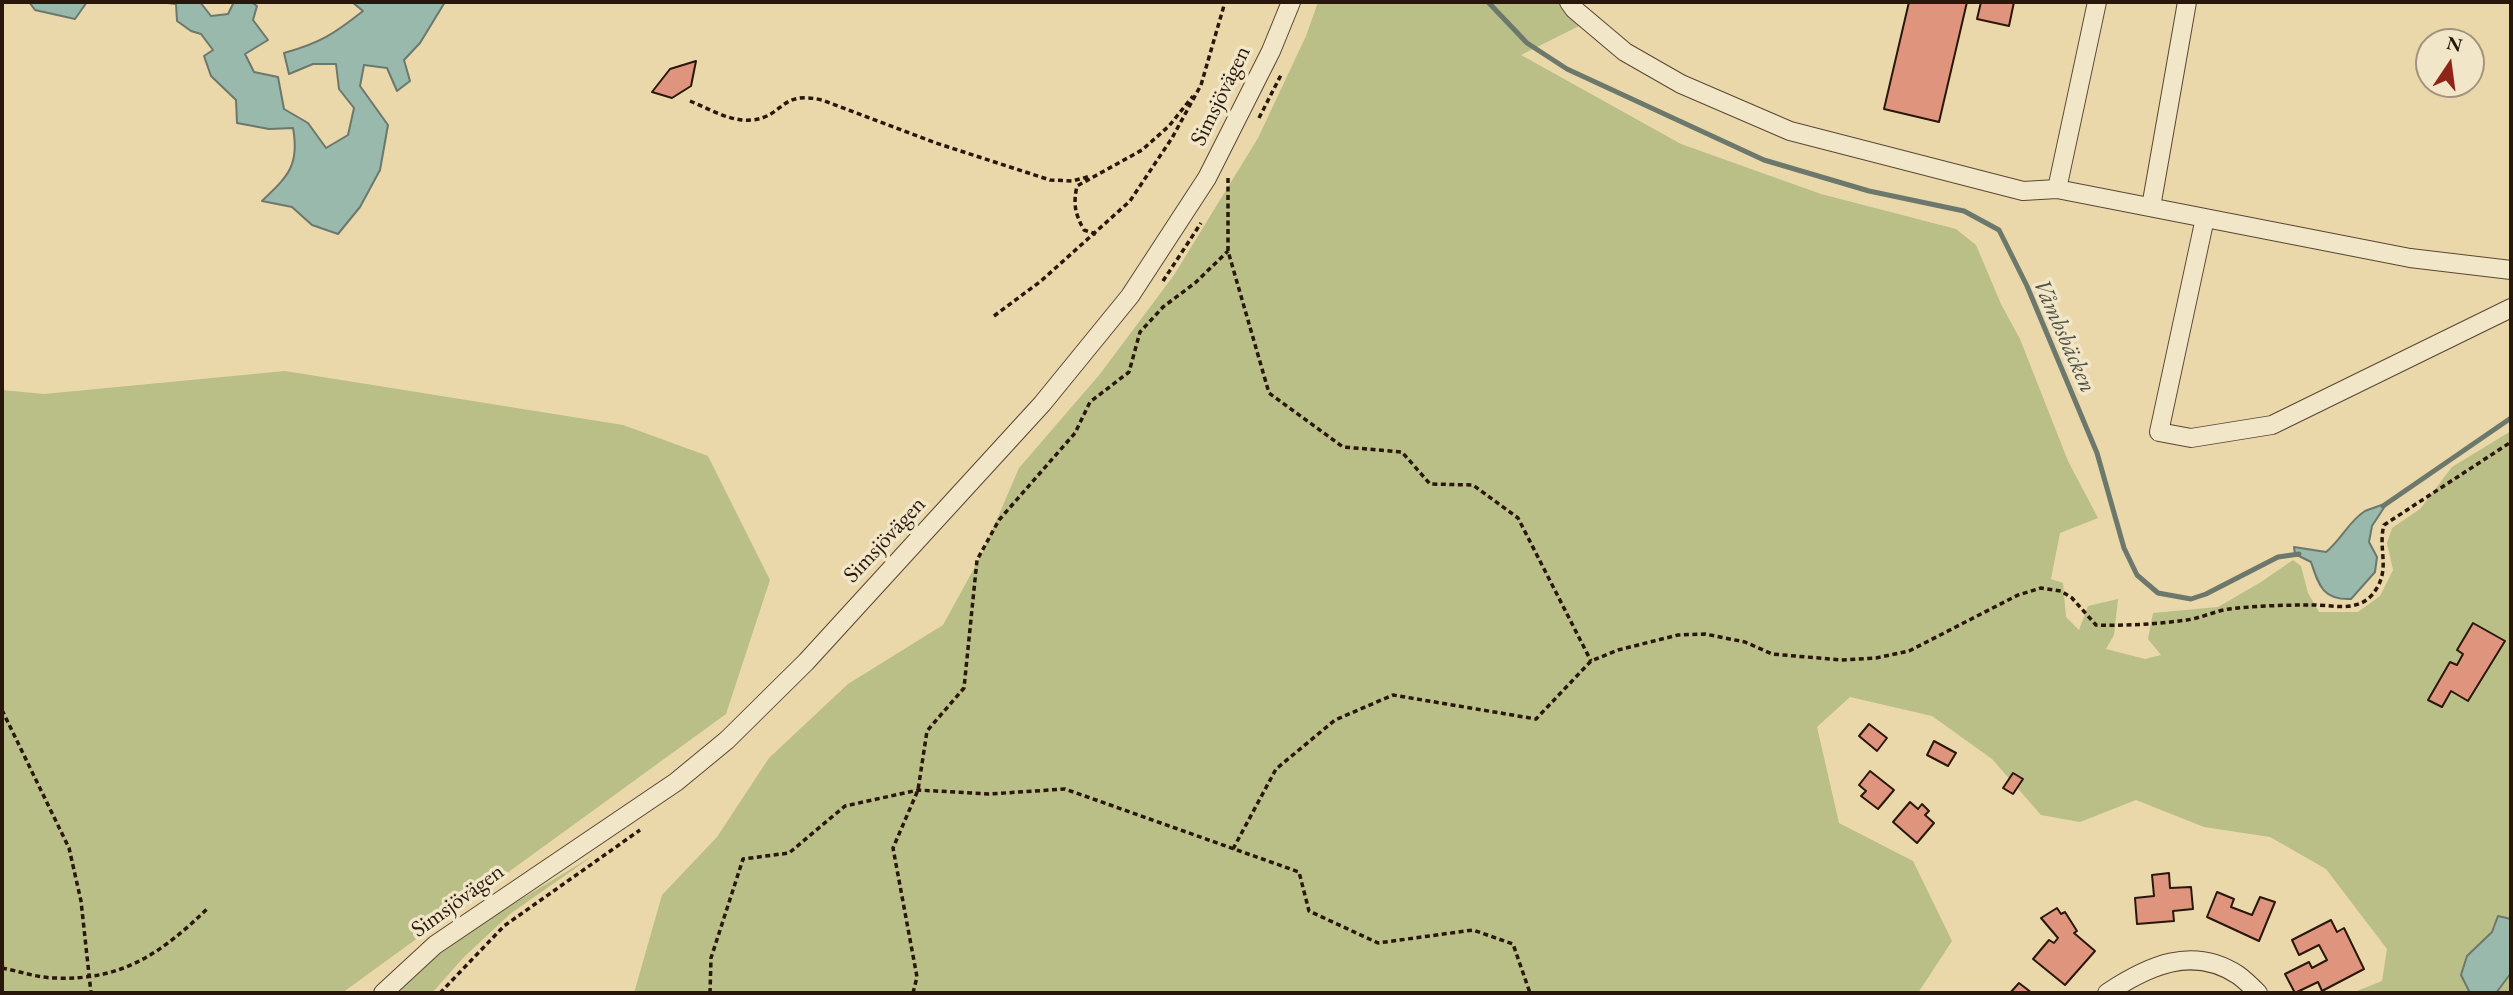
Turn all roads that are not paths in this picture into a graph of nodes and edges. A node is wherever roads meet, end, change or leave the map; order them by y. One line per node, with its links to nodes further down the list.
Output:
1 (1291, 2): 10 (street, Simsjövägen)
2 (1569, 2): 5 (street)
3 (2097, 2): 5 (street)
4 (2187, 2): 6 (street)
5 (2057, 189): 6 (street)
6 (2151, 207): 7 (street)
7 (2205, 218): 8 (street); 9 (street)
8 (2511, 270)
9 (2511, 308)
10 (383, 993)
11 (2107, 993): 12 (street)
12 (2258, 993)

